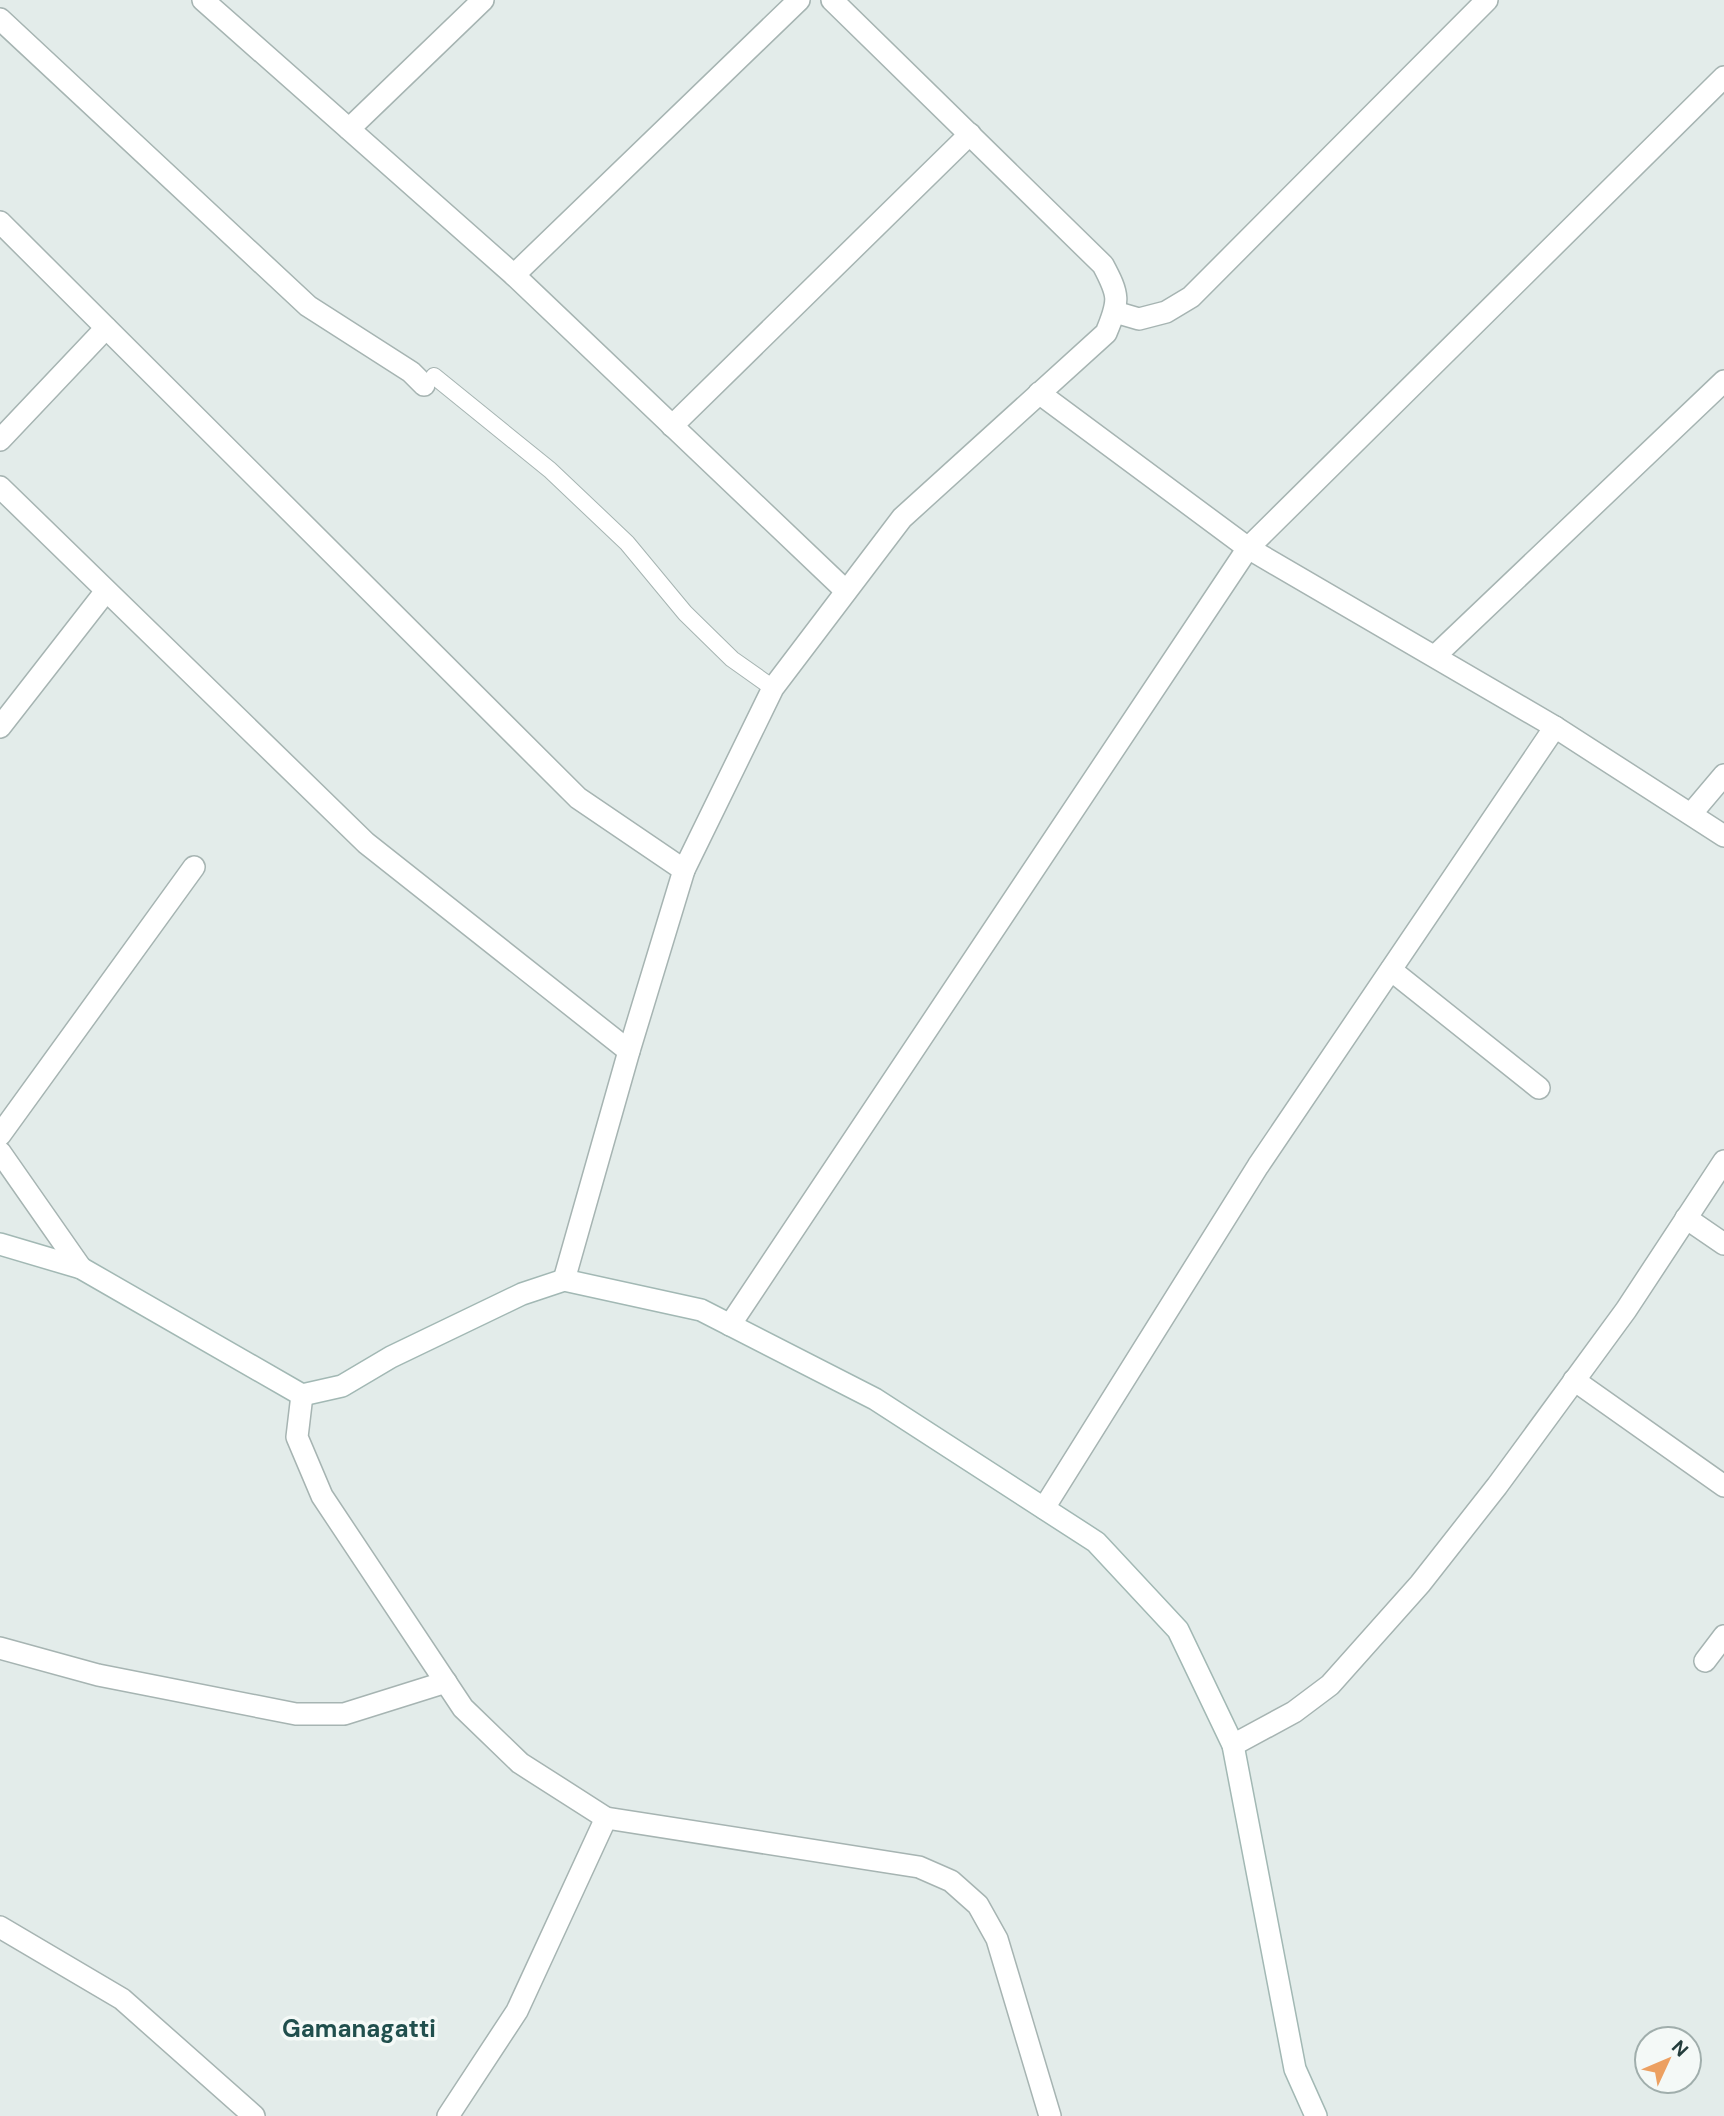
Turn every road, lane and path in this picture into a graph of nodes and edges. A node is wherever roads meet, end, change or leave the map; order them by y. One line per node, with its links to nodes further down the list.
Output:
1 (203, 0): 8 (street)
2 (483, 0): 8 (street)
3 (799, 0): 11 (street)
4 (832, 0): 9 (street)
5 (1487, 0): 12 (street)
6 (0, 19): 14 (street)
7 (1724, 77): 20 (street)
8 (349, 130): 11 (street)
9 (970, 134): 12 (street); 17 (street)
10 (0, 222): 13 (street)
11 (514, 275): 17 (street)
12 (1115, 312): 16 (street)
13 (106, 328): 18 (street); 31 (street)
14 (429, 381): 24 (lane)
15 (1724, 381): 23 (street)
16 (1039, 393): 20 (street); 22 (street)
17 (672, 425): 22 (street)
18 (0, 440)
19 (0, 487): 21 (street)
20 (1248, 548): 23 (street); 43 (street)
21 (106, 591): 25 (street); 33 (street)
22 (846, 591): 24 (street)
23 (1435, 656): 26 (street)
24 (773, 688): 31 (street)
25 (0, 727)
26 (1555, 727): 28 (street); 32 (street)
27 (1724, 775): 28 (street)
28 (1691, 814): 29 (street)
29 (1724, 836)
30 (194, 867): 35 (street)
31 (684, 870): 33 (street)
32 (1391, 970): 34 (street); 47 (street)
33 (629, 1051): 42 (street)
34 (1539, 1088)
35 (0, 1135)
36 (0, 1152): 41 (street)
37 (1724, 1161): 38 (street)
38 (1686, 1219): 40 (street); 44 (street)
39 (0, 1244): 41 (street)
40 (1724, 1244)
41 (80, 1268): 45 (street)
42 (564, 1280): 43 (street); 45 (street)
43 (730, 1325): 47 (street)
44 (1574, 1380): 46 (street); 52 (street)
45 (302, 1395): 51 (street)
46 (1724, 1486)
47 (1044, 1508): 52 (street)
48 (1724, 1636): 50 (street)
49 (0, 1648): 51 (street)
50 (1705, 1661)
51 (446, 1682): 53 (street)
52 (1233, 1745): 58 (street)
53 (606, 1818): 56 (street); 57 (street)
54 (0, 1927): 55 (street)
55 (254, 2116)
56 (449, 2116)
57 (1050, 2116)
58 (1316, 2116)

